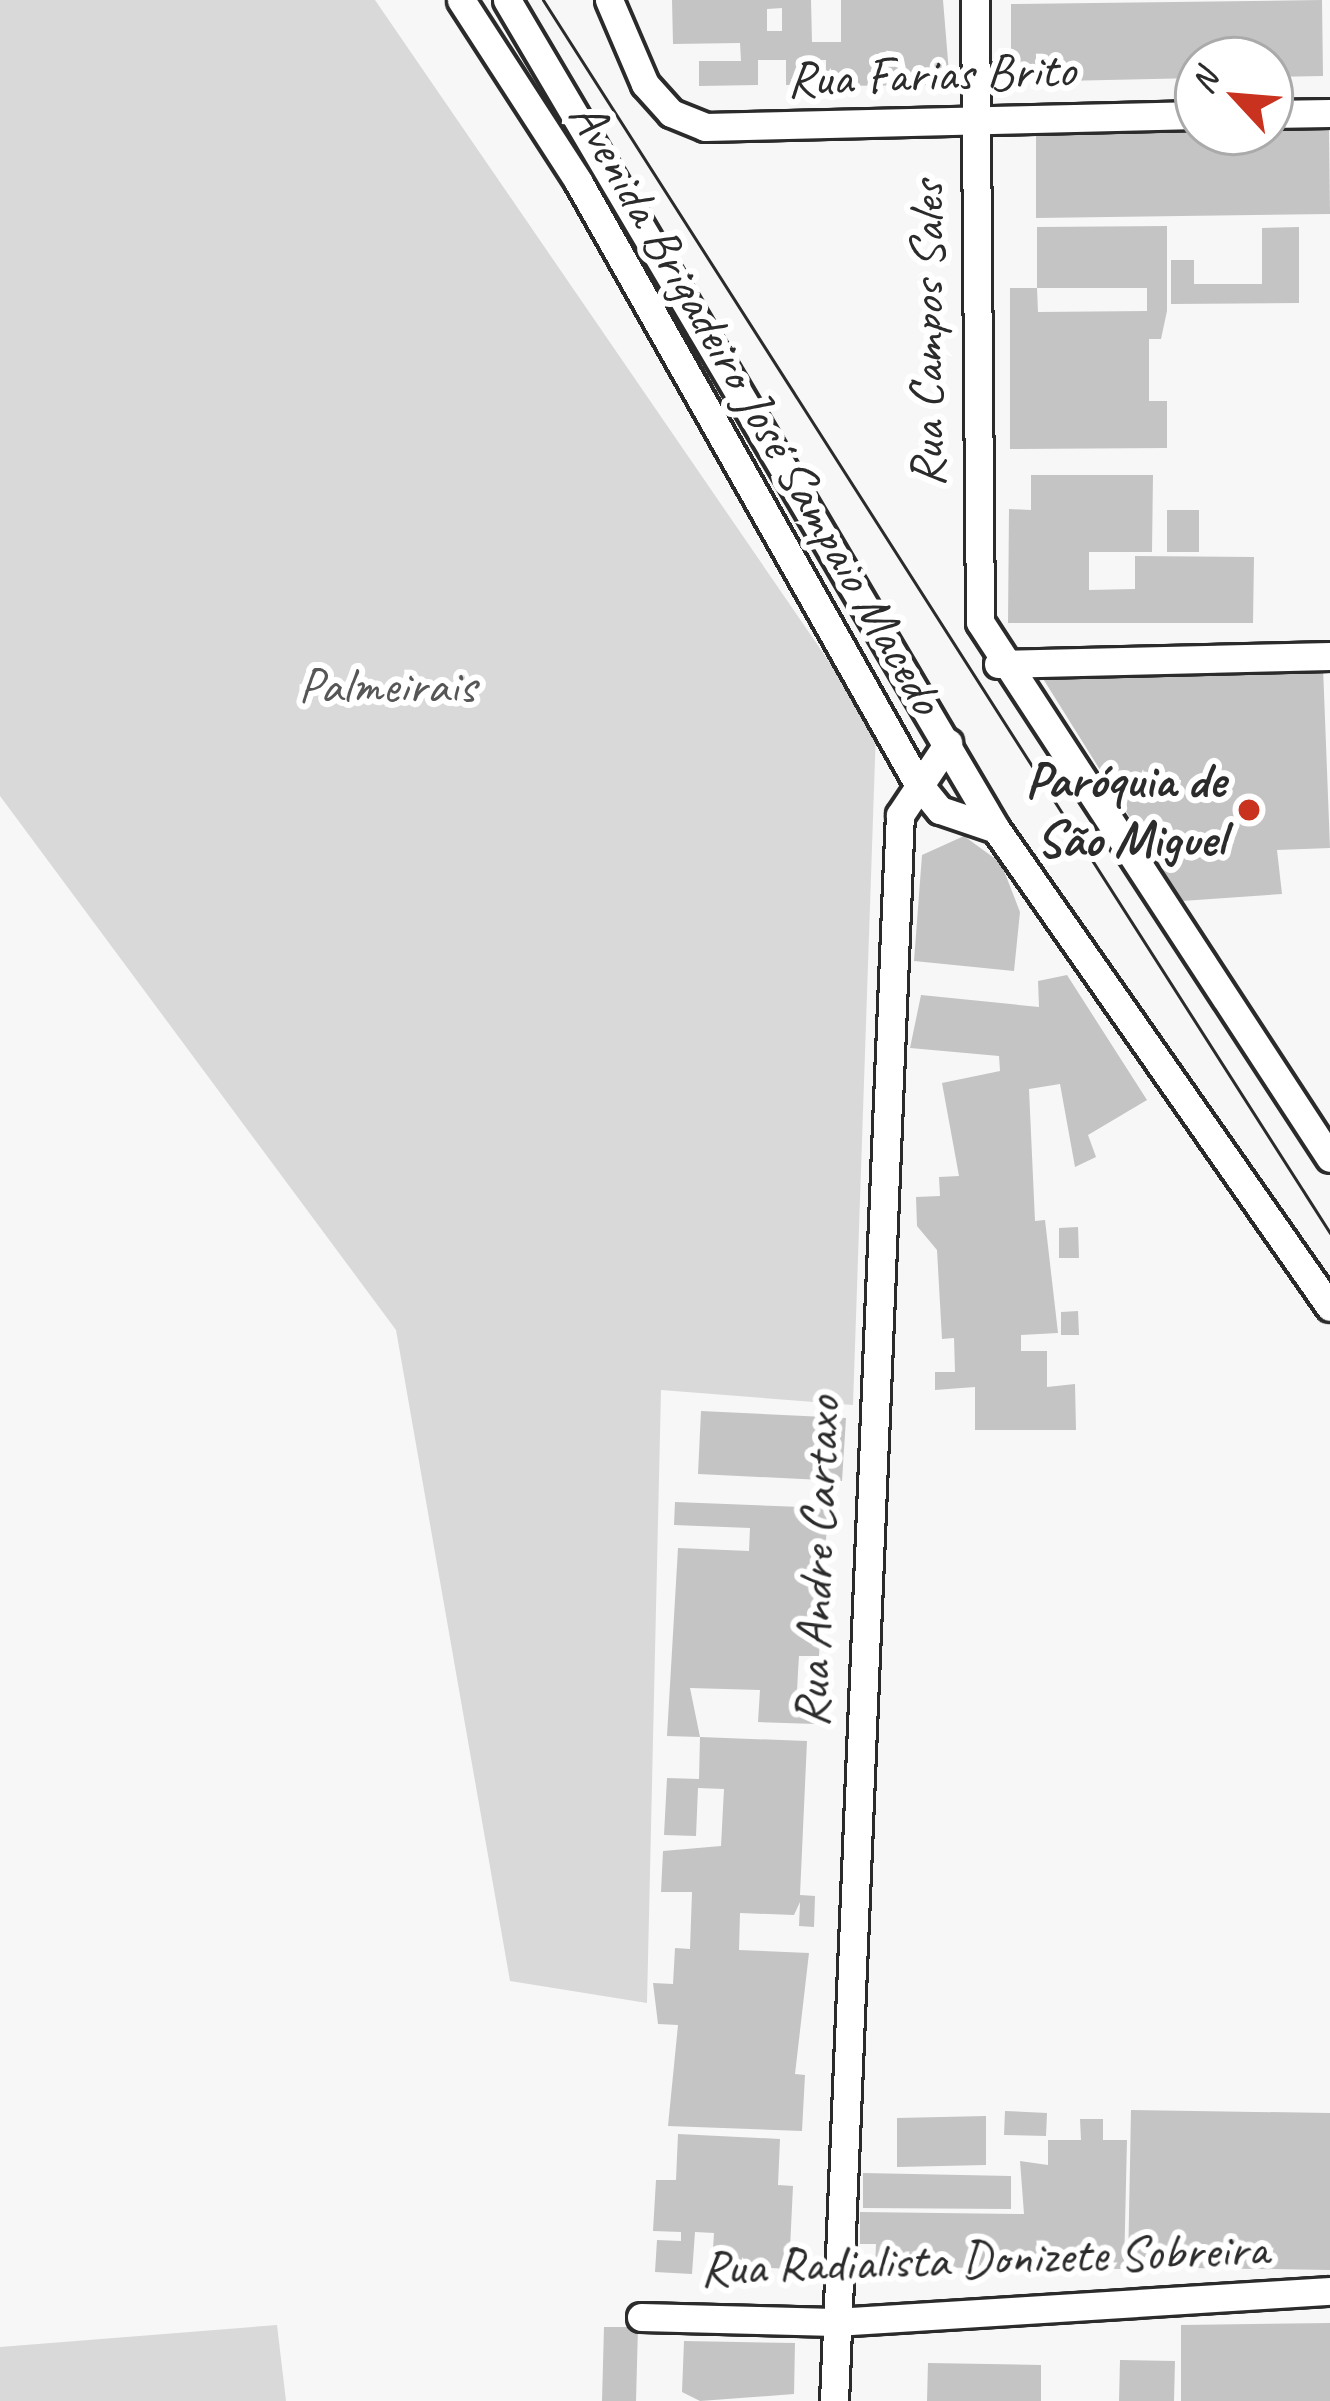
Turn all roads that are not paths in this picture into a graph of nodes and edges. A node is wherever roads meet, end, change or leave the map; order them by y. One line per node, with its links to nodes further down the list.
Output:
1 (461, 0): 12 (street, Avenida Brigadeiro José Sampaio Macedo)
2 (507, 0): 11 (street, Avenida Brigadeiro José Sampaio Macedo)
3 (609, 0): 8 (street, Rua Farias Brito)
4 (975, 0): 8 (street, Rua Campos Sales)
5 (1330, 113): 6 (street)
6 (1294, 114)
7 (1174, 115): 8 (street, Rua Farias Brito)
8 (973, 118): 10 (street, Rua Campos Sales)
9 (1330, 656): 10 (street)
10 (998, 664): 14 (street, Avenida Brigadeiro José Sampaio Macedo)
11 (948, 743): 12 (street, Rua Andre Cartaxo); 13 (street, Avenida Brigadeiro José Sampaio Macedo)
12 (917, 782): 13 (street, Avenida Brigadeiro José Sampaio Macedo); 18 (street, Rua Andre Cartaxo)
13 (996, 829): 15 (street, Avenida Brigadeiro José Sampaio Macedo)
14 (1330, 1158)
15 (1330, 1307)
16 (1330, 2291): 18 (street, Rua Radialista Donizete Sobreira)
17 (641, 2318): 18 (street, Rua Radialista Donizete Sobreira)
18 (836, 2322): 19 (street, Rua Andre Cartaxo)
19 (834, 2401)

